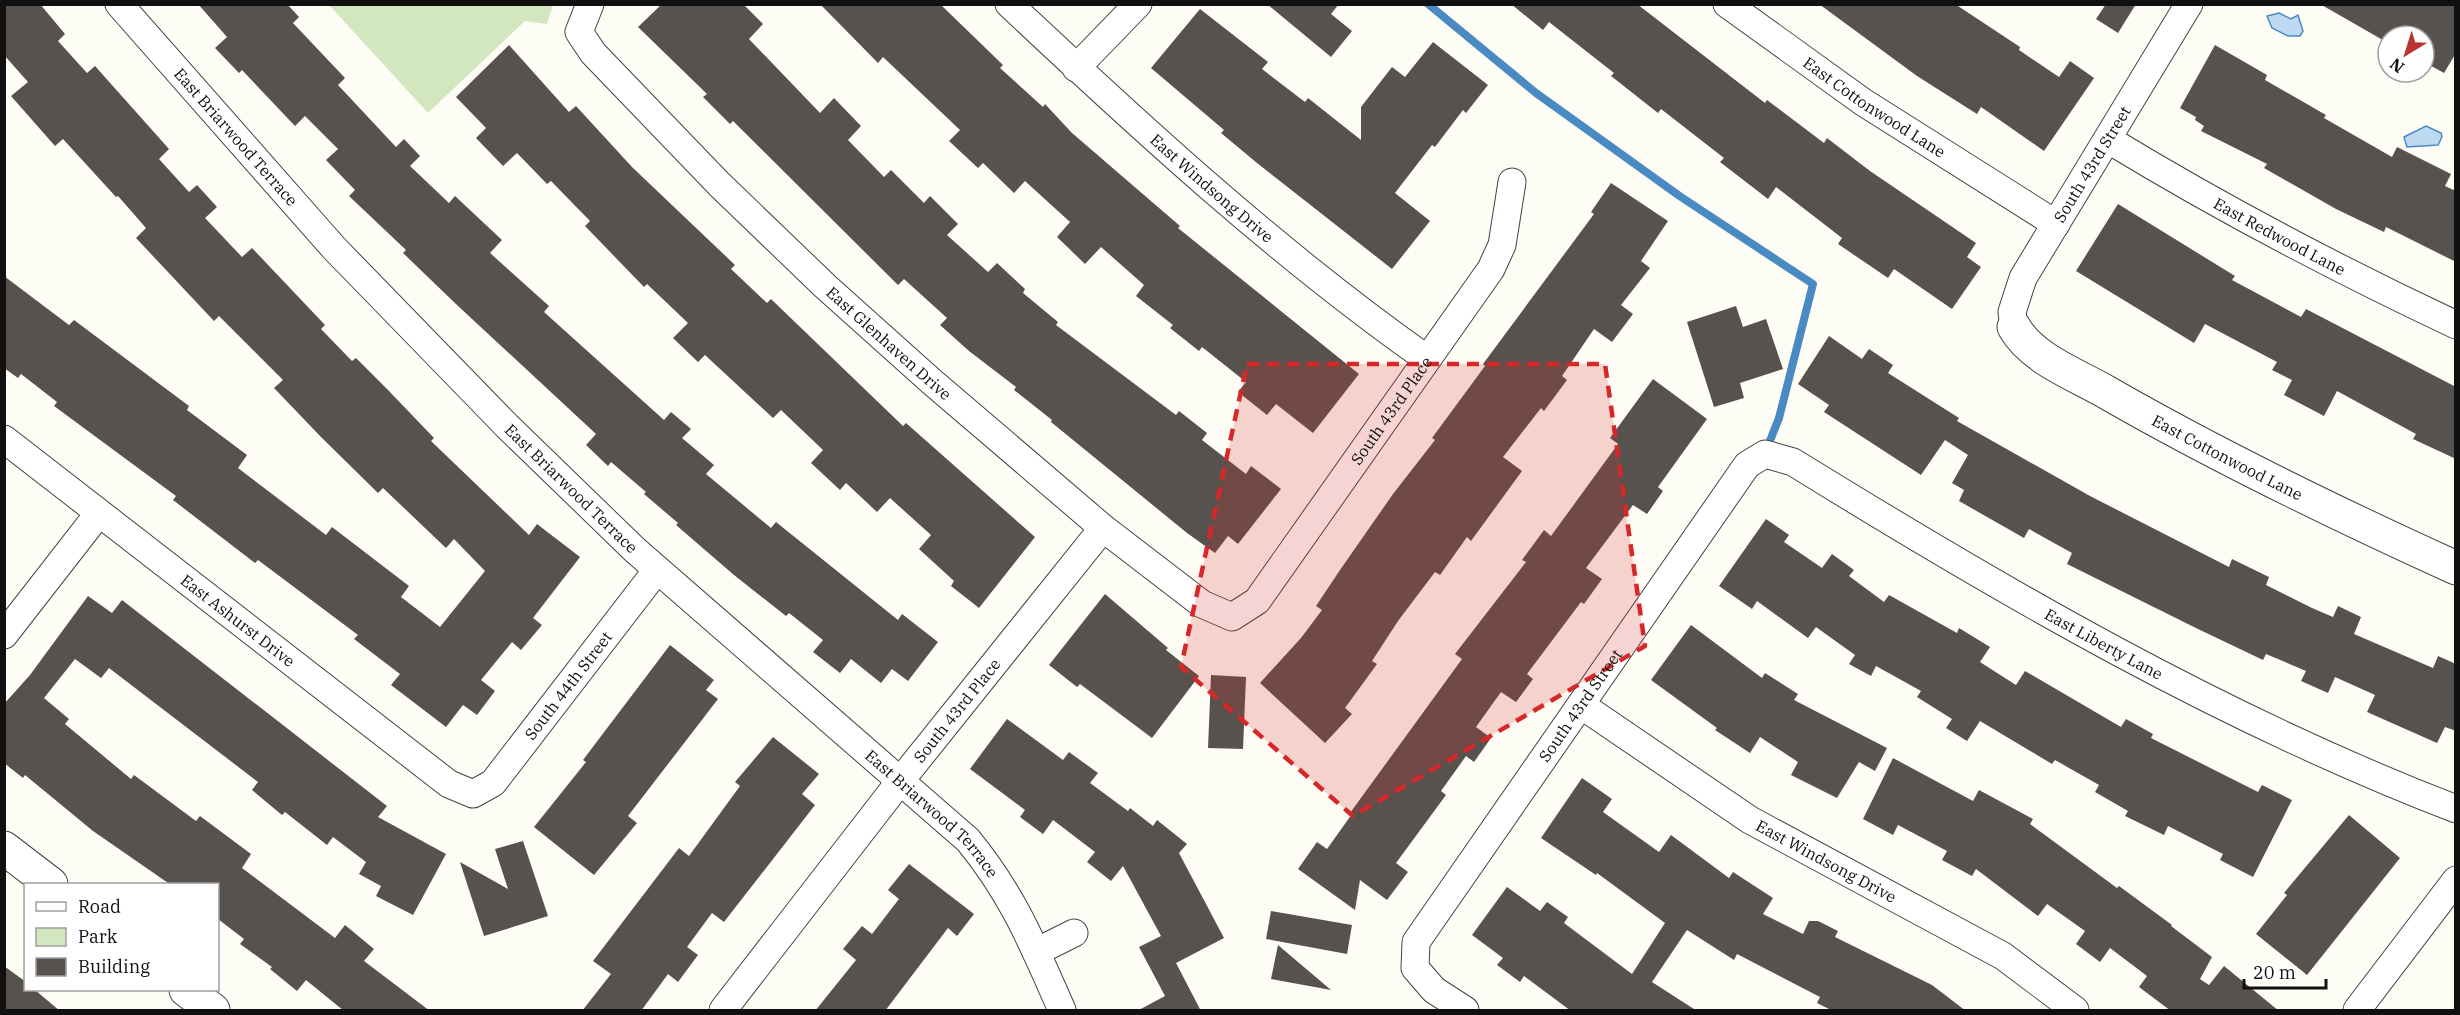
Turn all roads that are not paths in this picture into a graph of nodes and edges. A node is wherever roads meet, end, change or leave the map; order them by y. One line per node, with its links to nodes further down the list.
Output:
1 (119, 4): 19 (street, East Briarwood Terrace)
2 (590, 4): 17 (street, East Glenhaven Drive)
3 (1009, 4): 7 (street, East Windsong Drive)
4 (1138, 4): 7 (street)
5 (1727, 4): 10 (street, East Cottonwood Lane)
6 (2188, 4): 8 (street, South 43rd Street)
7 (1076, 68): 13 (street, East Windsong Drive)
8 (2109, 140): 10 (street, South 43rd Street); 11 (street, East Redwood Lane)
9 (1512, 182): 13 (street, South 43rd Place)
10 (2056, 224): 12 (street, South 43rd Street)
11 (2456, 325)
12 (2014, 327): 18 (street, East Cottonwood Lane)
13 (1427, 359): 20 (street, South 43rd Place)
14 (4, 440): 16 (street, East Ashurst Drive)
15 (1765, 454): 22 (street, South 43rd Street); 25 (street, East Liberty Lane)
16 (99, 513): 21 (street); 24 (street, East Ashurst Drive)
17 (1103, 528): 20 (street, East Glenhaven Drive); 23 (street, South 43rd Place)
18 (2456, 568)
19 (657, 570): 23 (street, East Briarwood Terrace); 24 (street, South 44th Street)
20 (1232, 617)
21 (4, 635)
22 (1581, 705): 35 (street, South 43rd Street); 36 (street, East Windsong Drive)
23 (901, 780): 30 (street, East Briarwood Terrace); 33 (street, South 43rd Place)
24 (473, 794)
25 (2456, 809)
26 (4, 848): 28 (street)
27 (2456, 880): 37 (street)
28 (48, 883)
29 (1074, 933): 30 (street)
30 (1036, 952): 34 (street, East Briarwood Terrace)
31 (187, 991): 32 (street)
32 (213, 1011)
33 (723, 1011)
34 (1062, 1011)
35 (1465, 1011)
36 (2075, 1011)
37 (2357, 1011)

